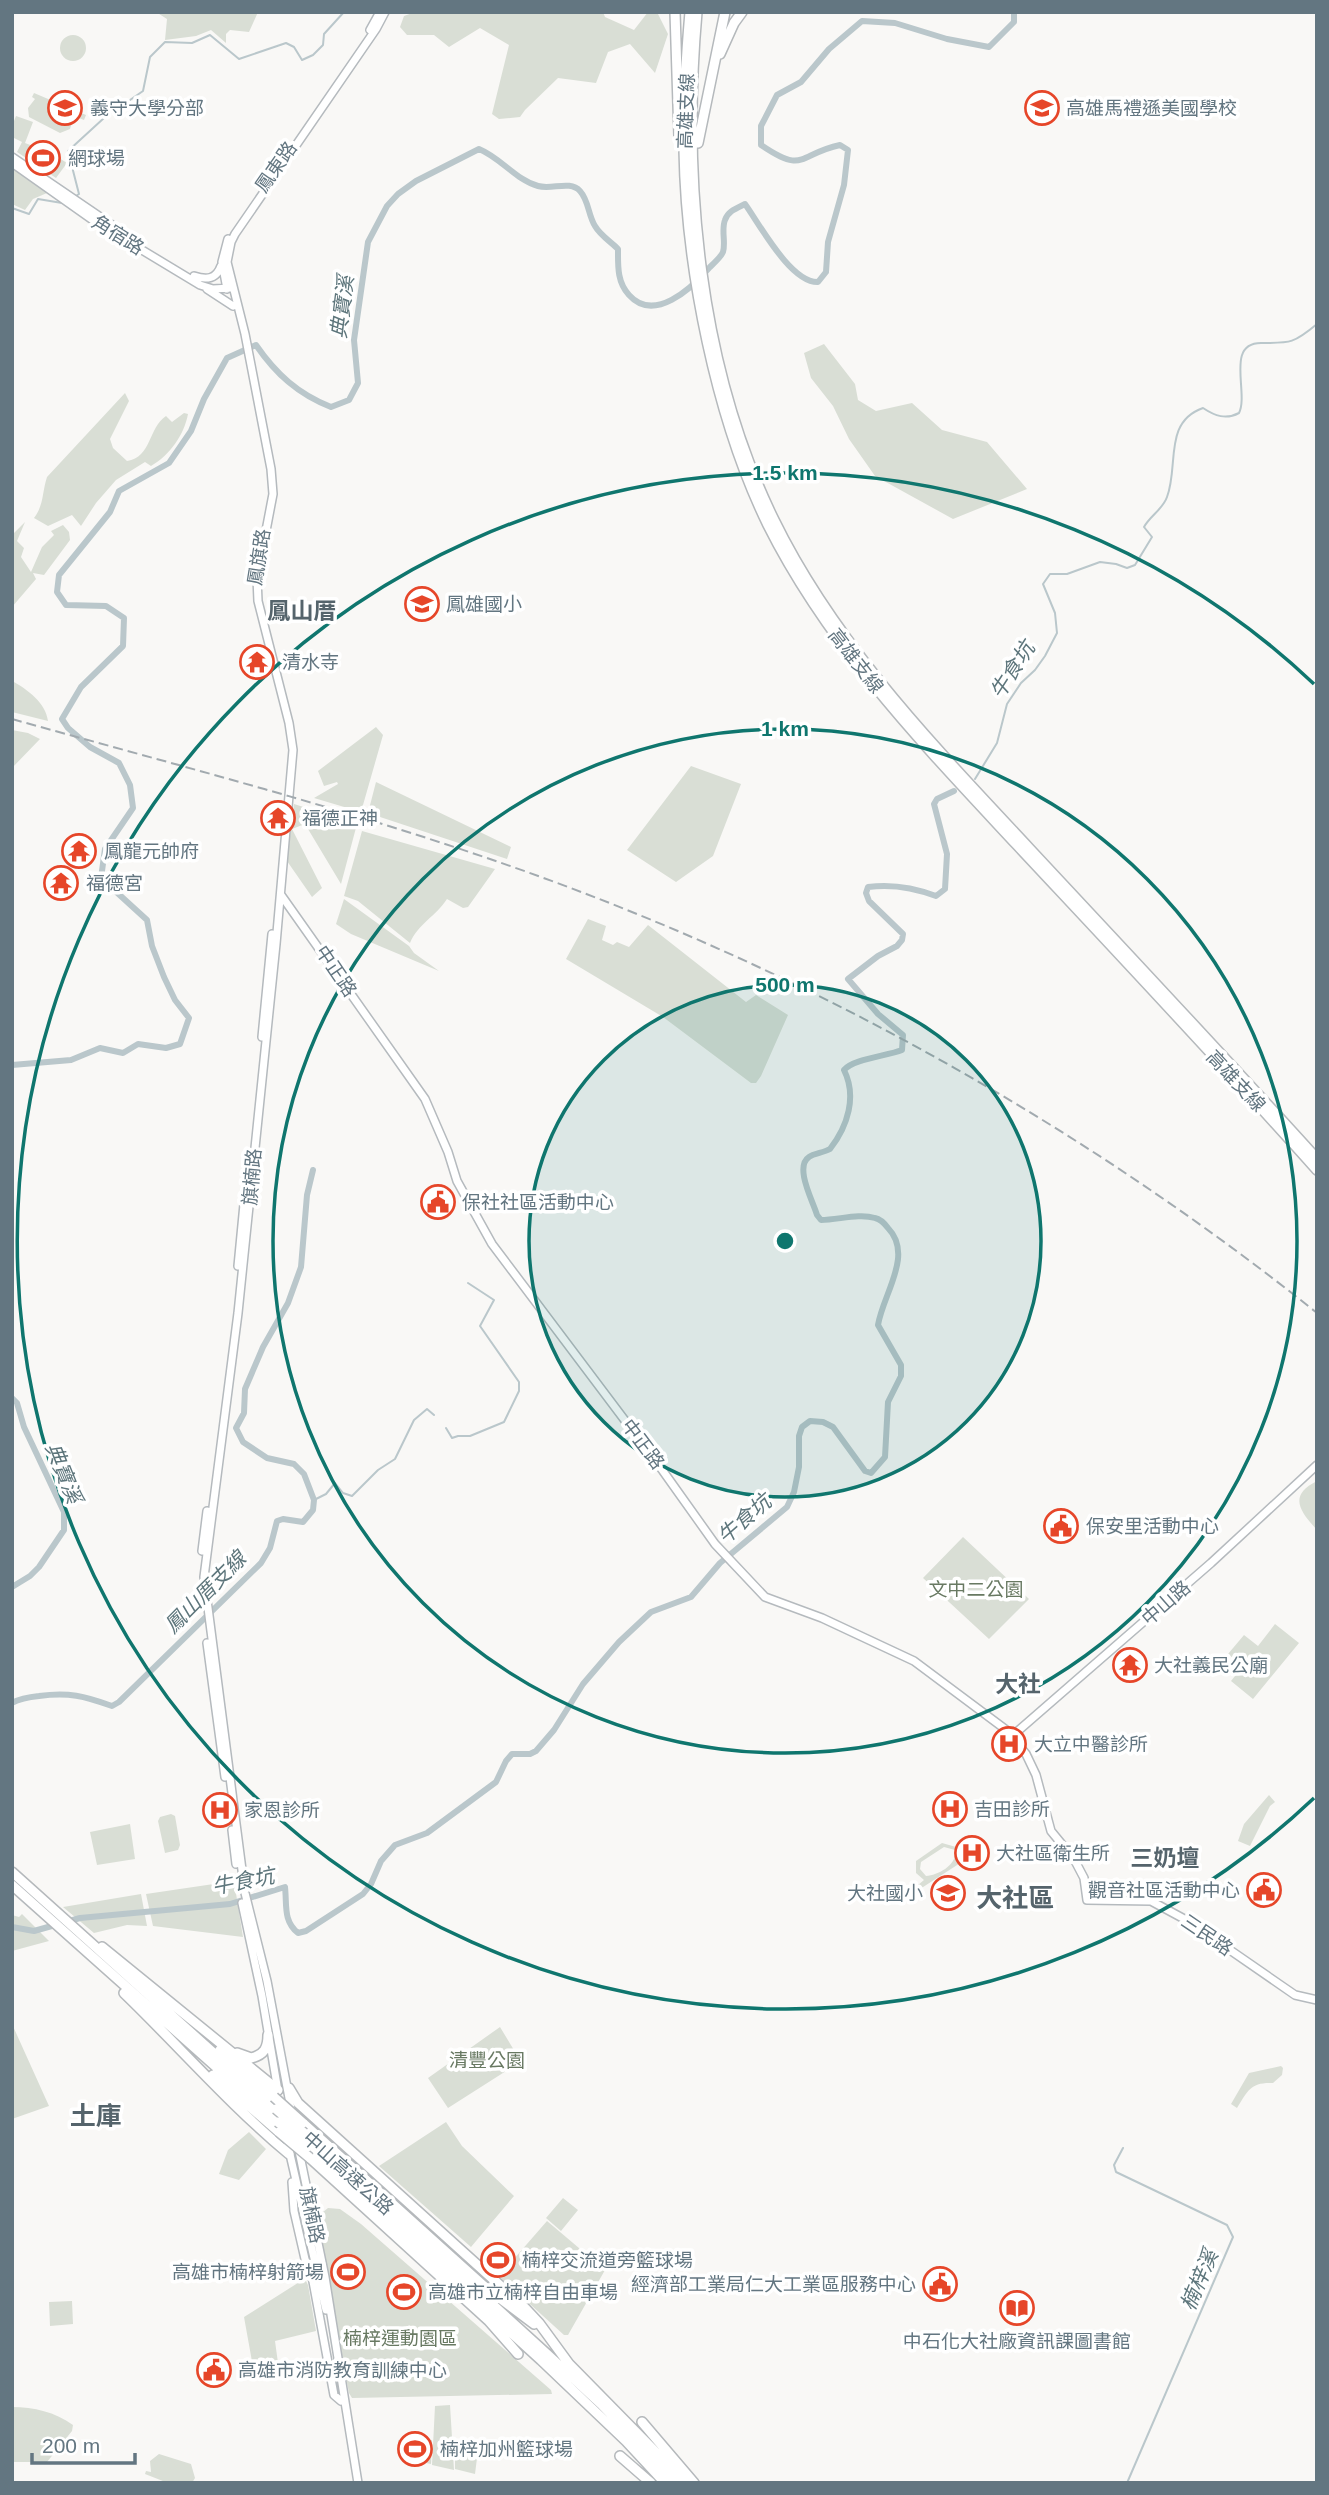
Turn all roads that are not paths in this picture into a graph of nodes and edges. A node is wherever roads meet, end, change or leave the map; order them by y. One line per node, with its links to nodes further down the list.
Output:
1 (380, 12): 10 (main road, 鳳東路)
2 (385, 12): 10 (main road, 鳳東路)
3 (667, 12): 9 (highway)
4 (675, 12): 9 (highway)
5 (690, 12): 18 (highway, 高雄支線)
6 (697, 12): 15 (highway, 高雄支線)
7 (725, 12): 12 (highway)
8 (742, 12): 12 (highway)
9 (674, 36): 18 (highway)
10 (360, 49): 11 (main road, 鳳東路)
11 (348, 66): 20 (main road, 鳳東路); 23 (main road, 鳳東路)
12 (710, 78): 15 (highway)
13 (12, 157): 16 (main road, 角宿路)
14 (12, 163): 16 (main road, 角宿路)
15 (694, 173): 19 (highway, 高雄支線)
16 (60, 193): 17 (main road, 角宿路)
17 (74, 203): 21 (main road, 角宿路); 22 (main road, 角宿路)
18 (688, 211): 19 (highway, 高雄支線)
19 (695, 242): 30 (highway, 高雄支線); 31 (highway, 高雄支線)
20 (222, 262): 21 (main road); 23 (main road, 鳳東路)
21 (194, 276): 23 (main road, 角宿路)
22 (200, 285): 23 (main road, 角宿路); 24 (main road)
23 (229, 286): 24 (main road, 鳳東路); 25 (main road, 鳳東路)
24 (233, 306): 25 (main road, 鳳東路)
25 (242, 335): 26 (main road)
26 (247, 358): 27 (main road, 鳳旗路); 28 (main road, 鳳旗路)
27 (293, 742): 29 (main road, 旗楠路)
28 (290, 753): 29 (main road, 旗楠路)
29 (279, 894): 33 (main road, 中正路); 37 (main road, 旗楠路)
30 (1317, 1159)
31 (1317, 1170)
32 (1317, 1465): 33 (main road, 中山路)
33 (1012, 1736): 36 (main road, 中正路)
34 (12, 1872): 38 (highway, 中山高速公路)
35 (12, 1885): 38 (highway, 中山高速公路)
36 (1087, 1900): 42 (main road, 三民路)
37 (246, 1907): 44 (main road, 旗楠路); 46 (main road, 旗楠路)
38 (56, 1914): 39 (highway, 中山高速公路)
39 (69, 1927): 40 (highway, 中山高速公路); 41 (highway); 48 (highway, 中山高速公路, bridge)
40 (111, 1975): 45 (highway); 50 (highway, 中山高速公路, bridge)
41 (161, 1996): 43 (highway); 47 (highway)
42 (1317, 2000)
43 (197, 2025): 44 (highway); 47 (highway)
44 (268, 2035): 47 (main road, 旗楠路)
45 (181, 2050): 49 (highway); 50 (highway, bridge)
46 (289, 2088): 54 (highway); 57 (main road, 旗楠路)
47 (276, 2093): 48 (highway, bridge); 49 (main road, 旗楠路)
48 (303, 2128): 50 (highway, 中山高速公路)
49 (289, 2154): 57 (main road, 旗楠路)
50 (342, 2174): 51 (highway, 中山高速公路); 51 (highway)
51 (355, 2184): 52 (highway); 53 (highway); 54 (highway, 中山高速公路)
52 (534, 2324)
53 (519, 2354)
54 (600, 2404): 59 (highway, 中山高速公路); 60 (highway, 中山高速公路); 61 (highway)
55 (642, 2422): 62 (highway)
56 (620, 2456): 58 (highway)
57 (357, 2483)
58 (651, 2483)
59 (665, 2483)
60 (677, 2483)
61 (686, 2483)
62 (694, 2483)

